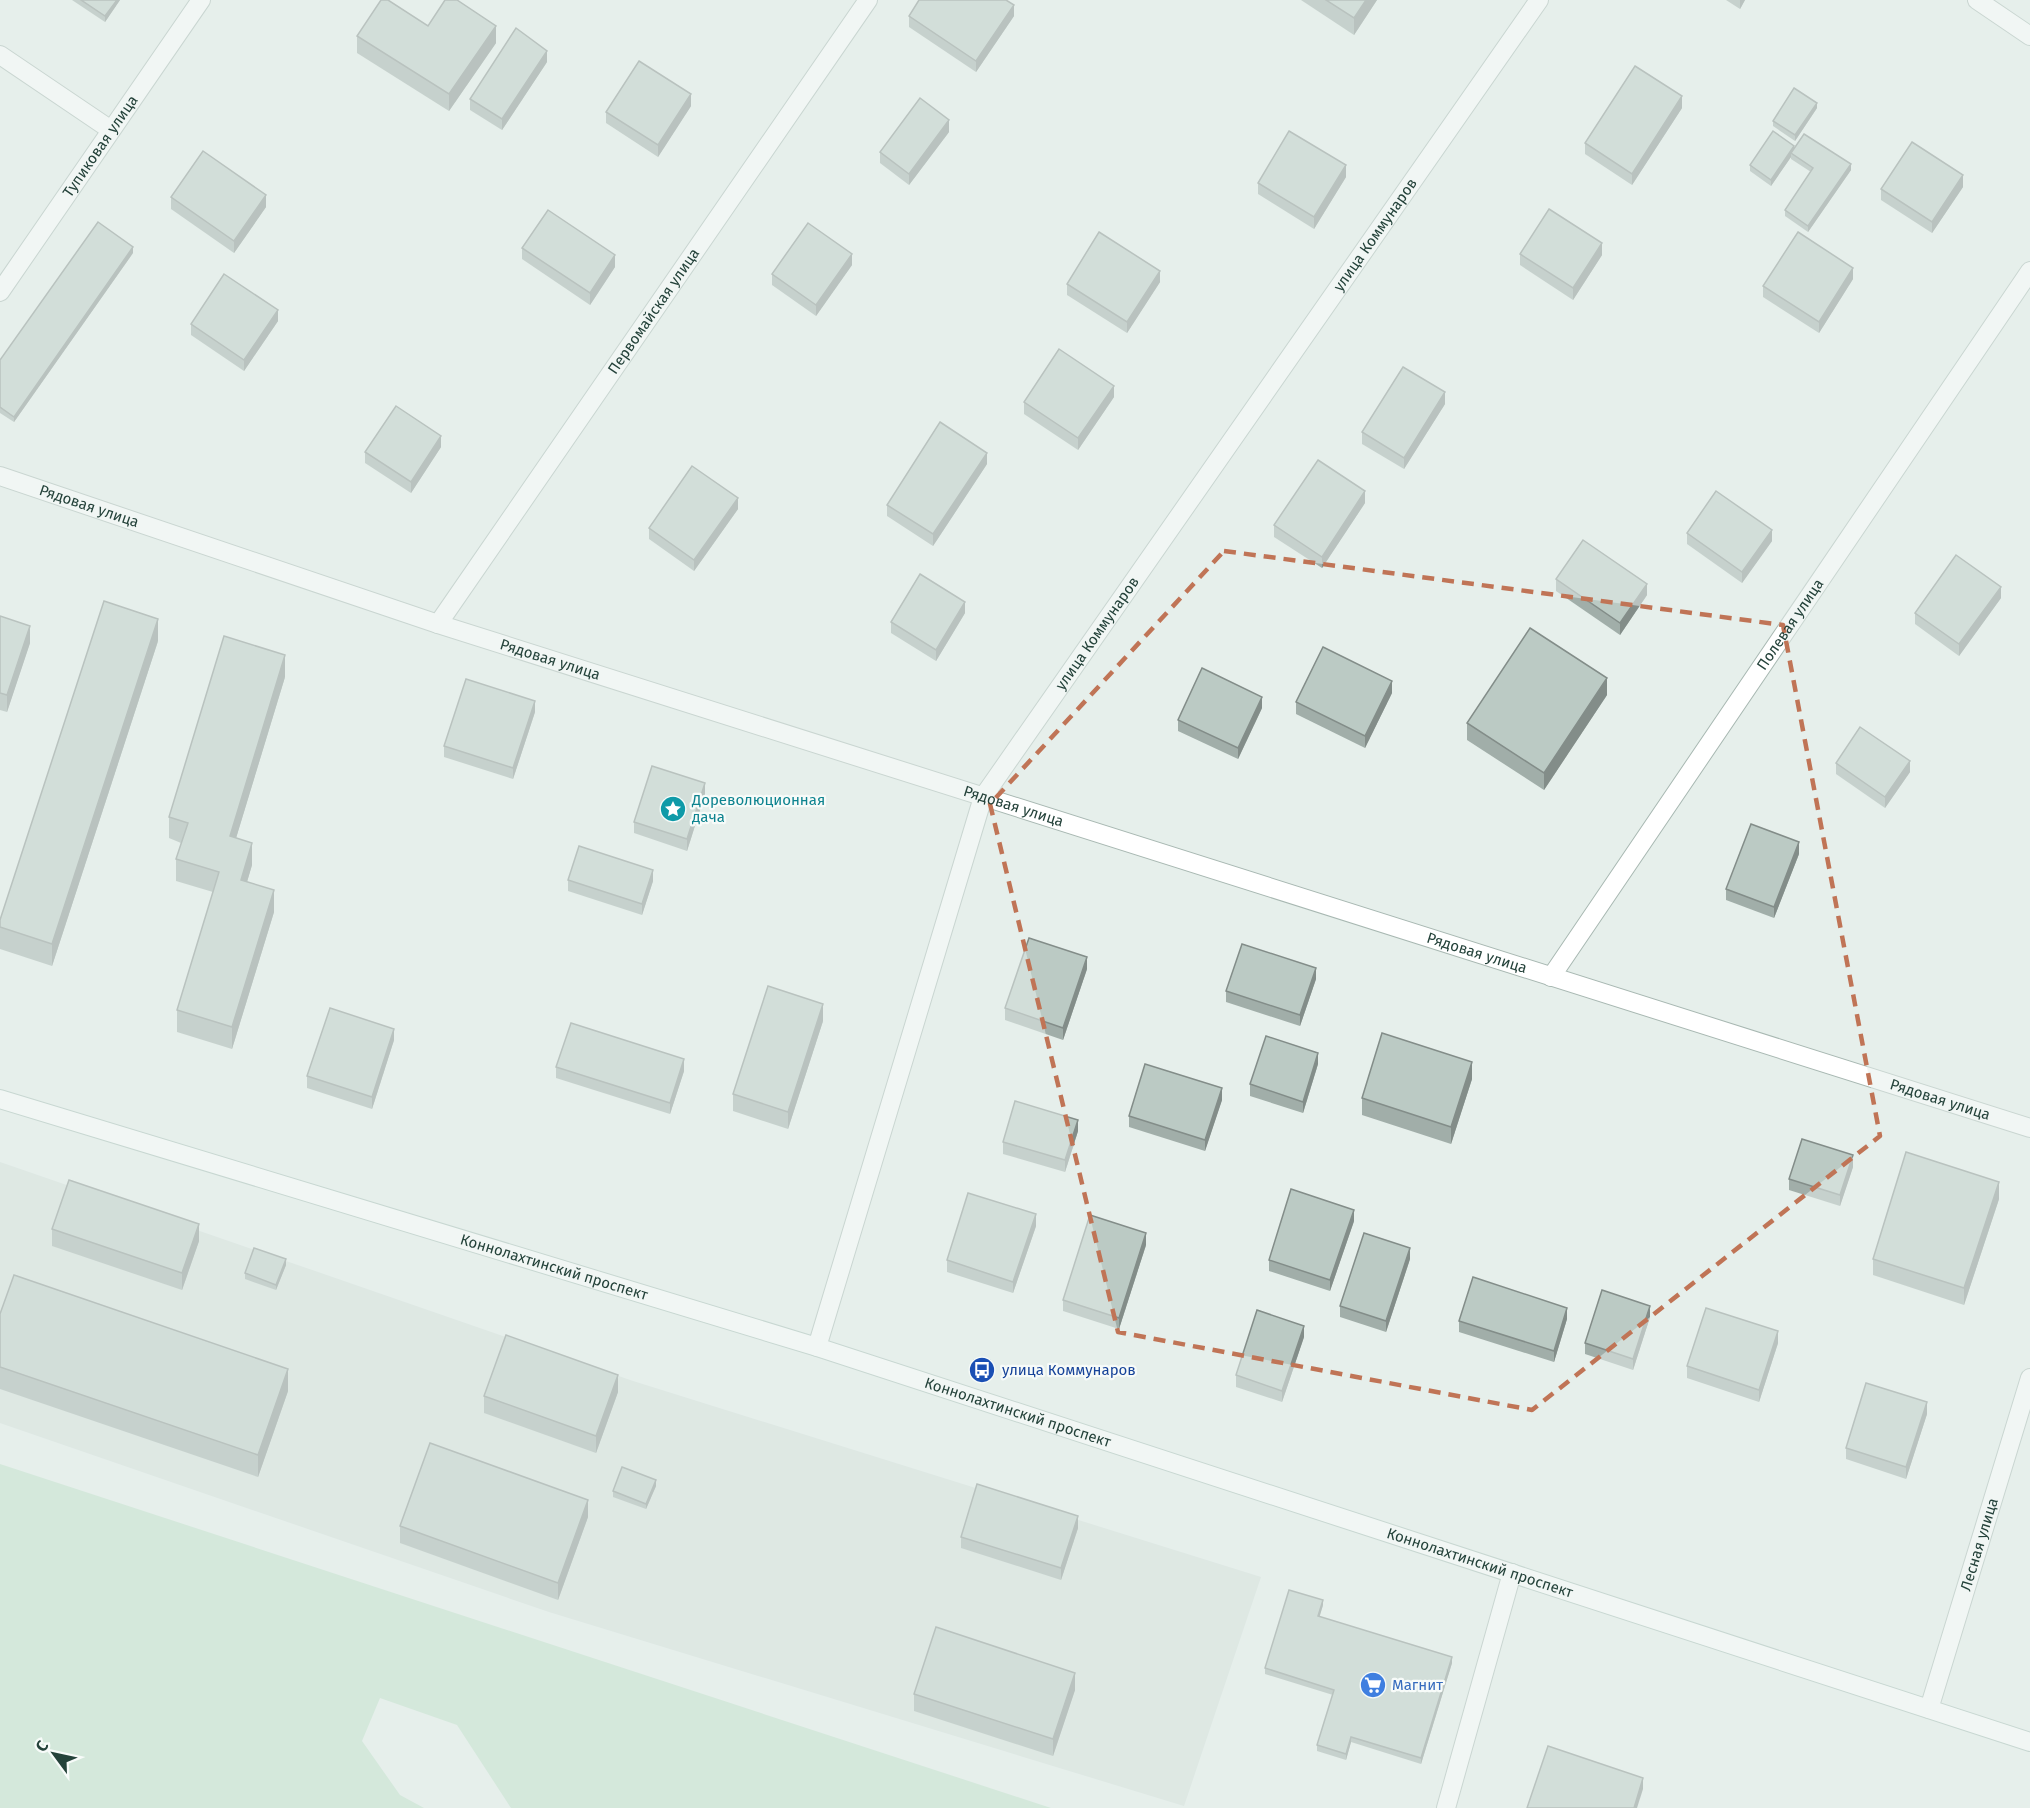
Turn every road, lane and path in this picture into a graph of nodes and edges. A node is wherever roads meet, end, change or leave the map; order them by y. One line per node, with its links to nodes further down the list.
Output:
1 (201, 0): 7 (street, Тупиковая улица)
2 (868, 0): 11 (street, Первомайская улица)
3 (1539, 0): 12 (street, улица Коммунаров)
4 (1977, 0): 5 (street)
5 (2030, 36)
6 (0, 55): 7 (street)
7 (111, 130): 9 (street, Тупиковая улица)
8 (2030, 271): 13 (street, Полевая улица)
9 (0, 292)
10 (0, 476): 11 (street, Рядовая улица)
11 (438, 624): 12 (street, Рядовая улица)
12 (983, 797): 13 (street, Рядовая улица); 16 (street, улица Коммунаров)
13 (1551, 977): 15 (street, Рядовая улица)
14 (0, 1099): 16 (street, Коннолахтинский проспект)
15 (2030, 1128)
16 (817, 1347): 18 (street, Коннолахтинский проспект)
17 (2030, 1378): 19 (street, Лесная улица)
18 (1512, 1573): 19 (street, Коннолахтинский проспект); 21 (street)
19 (1929, 1709): 20 (street, Коннолахтинский проспект)
20 (2030, 1742)
21 (1446, 1808)

